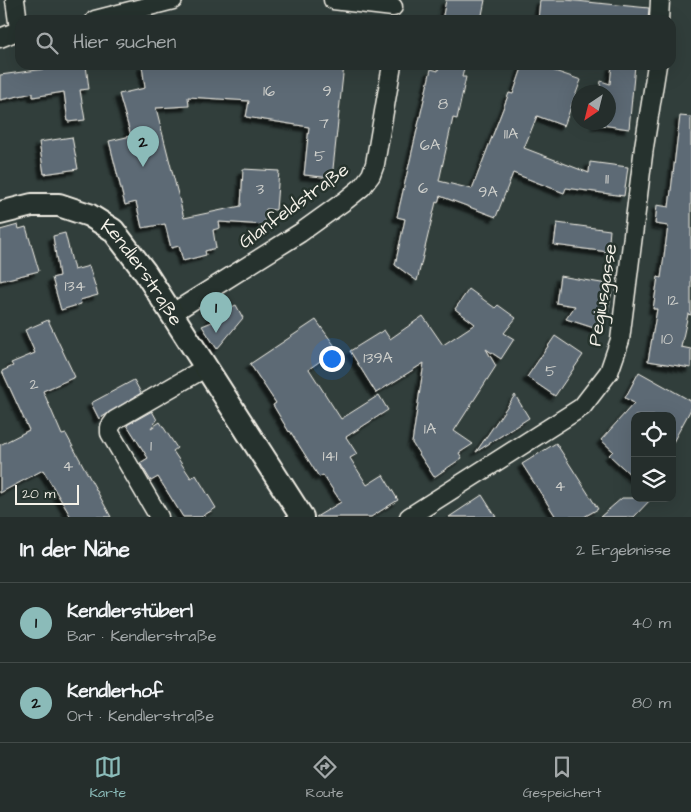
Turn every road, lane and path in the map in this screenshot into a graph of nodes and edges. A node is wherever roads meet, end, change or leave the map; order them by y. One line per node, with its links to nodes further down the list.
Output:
1 (15, 0): 6 (street)
2 (173, 0): 7 (street)
3 (333, 0): 5 (street)
4 (660, 0): 8 (street)
5 (395, 9)
6 (18, 15)
7 (114, 15)
8 (659, 15)
9 (15, 33): 10 (street)
10 (0, 38)
11 (391, 70): 14 (street, Glanfeldstraße)
12 (656, 70): 18 (street, Pegiusgasse)
13 (0, 213): 14 (street, Kendlerstraße)
14 (172, 314): 15 (street, Kendlerstraße)
15 (205, 368): 16 (street); 17 (street, Kendlerstraße)
16 (159, 517)
17 (302, 517)
18 (409, 517)

